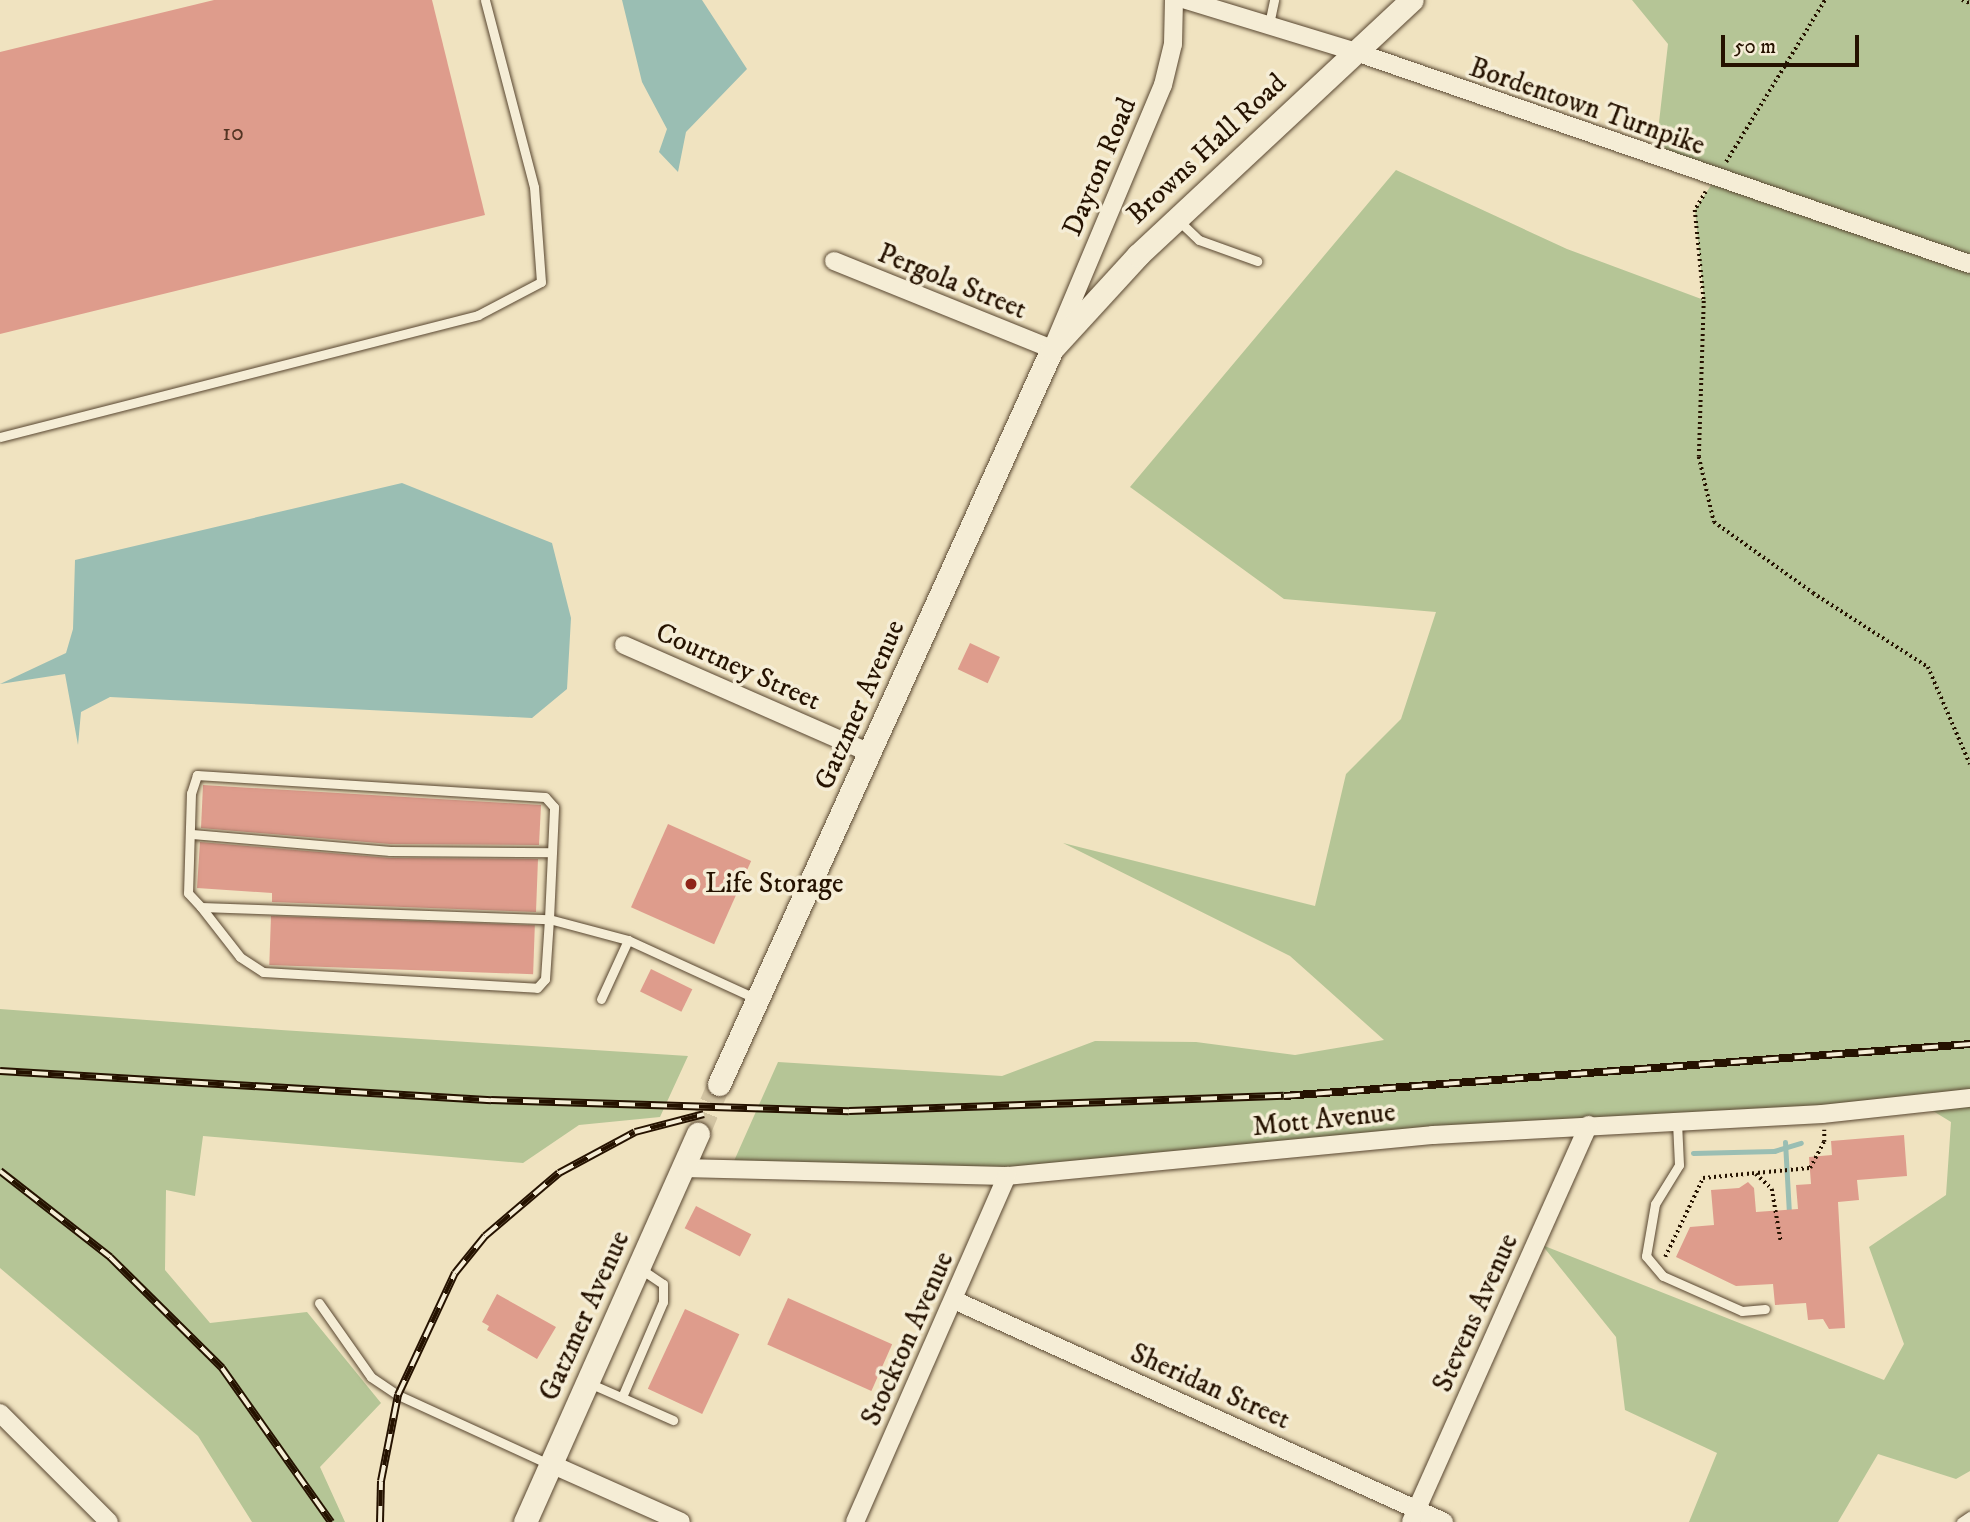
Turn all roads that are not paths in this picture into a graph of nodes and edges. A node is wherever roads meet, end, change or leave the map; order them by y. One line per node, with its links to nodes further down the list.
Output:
1 (485, 0): 13 (lane)
2 (1174, 0): 12 (street, Dayton Road)
3 (1186, 0): 6 (street, Bordentown Turnpike)
4 (1274, 0): 6 (lane)
5 (1410, 0): 7 (street, Browns Hall Road)
6 (1269, 24): 7 (street, Bordentown Turnpike)
7 (1353, 51): 8 (street, Browns Hall Road); 11 (street, Bordentown Turnpike)
8 (1177, 219): 10 (lane); 12 (street, Browns Hall Road)
9 (834, 261): 12 (street, Pergola Street)
10 (1257, 261)
11 (1970, 264)
12 (1052, 349): 15 (street, Gatzmer Avenue)
13 (0, 437)
14 (624, 645): 15 (street, Courtney Street)
15 (870, 753): 22 (street, Gatzmer Avenue)
16 (191, 834): 17 (lane); 17 (lane); 18 (lane)
17 (552, 852): 19 (lane)
18 (201, 907): 19 (lane); 19 (lane)
19 (549, 919): 20 (lane)
20 (628, 940): 21 (lane); 22 (lane)
21 (601, 999)
22 (759, 1000): 23 (street, Gatzmer Avenue)
23 (719, 1084)
24 (1970, 1098): 25 (street, Mott Avenue)
25 (1677, 1122): 26 (street, Mott Avenue); 33 (lane)
26 (1589, 1125): 29 (street, Mott Avenue); 39 (street, Stevens Avenue)
27 (698, 1134): 28 (street, Gatzmer Avenue)
28 (682, 1168): 29 (street, Mott Avenue); 30 (street, Gatzmer Avenue)
29 (1007, 1176): 31 (street, Stockton Avenue)
30 (639, 1268): 34 (street, Gatzmer Avenue); 35 (lane)
31 (954, 1300): 39 (street, Sheridan Street); 44 (street, Stockton Avenue)
32 (319, 1303): 38 (lane)
33 (1765, 1308)
34 (589, 1383): 35 (lane); 38 (street, Gatzmer Avenue)
35 (622, 1398): 37 (lane)
36 (0, 1413): 41 (street)
37 (673, 1420)
38 (551, 1464): 42 (street, Gatzmer Avenue); 43 (street)
39 (1414, 1516): 45 (street, Sheridan Street)
40 (1970, 1516): 46 (lane)
41 (109, 1522)
42 (525, 1522)
43 (681, 1522)
44 (855, 1522)
45 (1444, 1522)
46 (1961, 1522)

